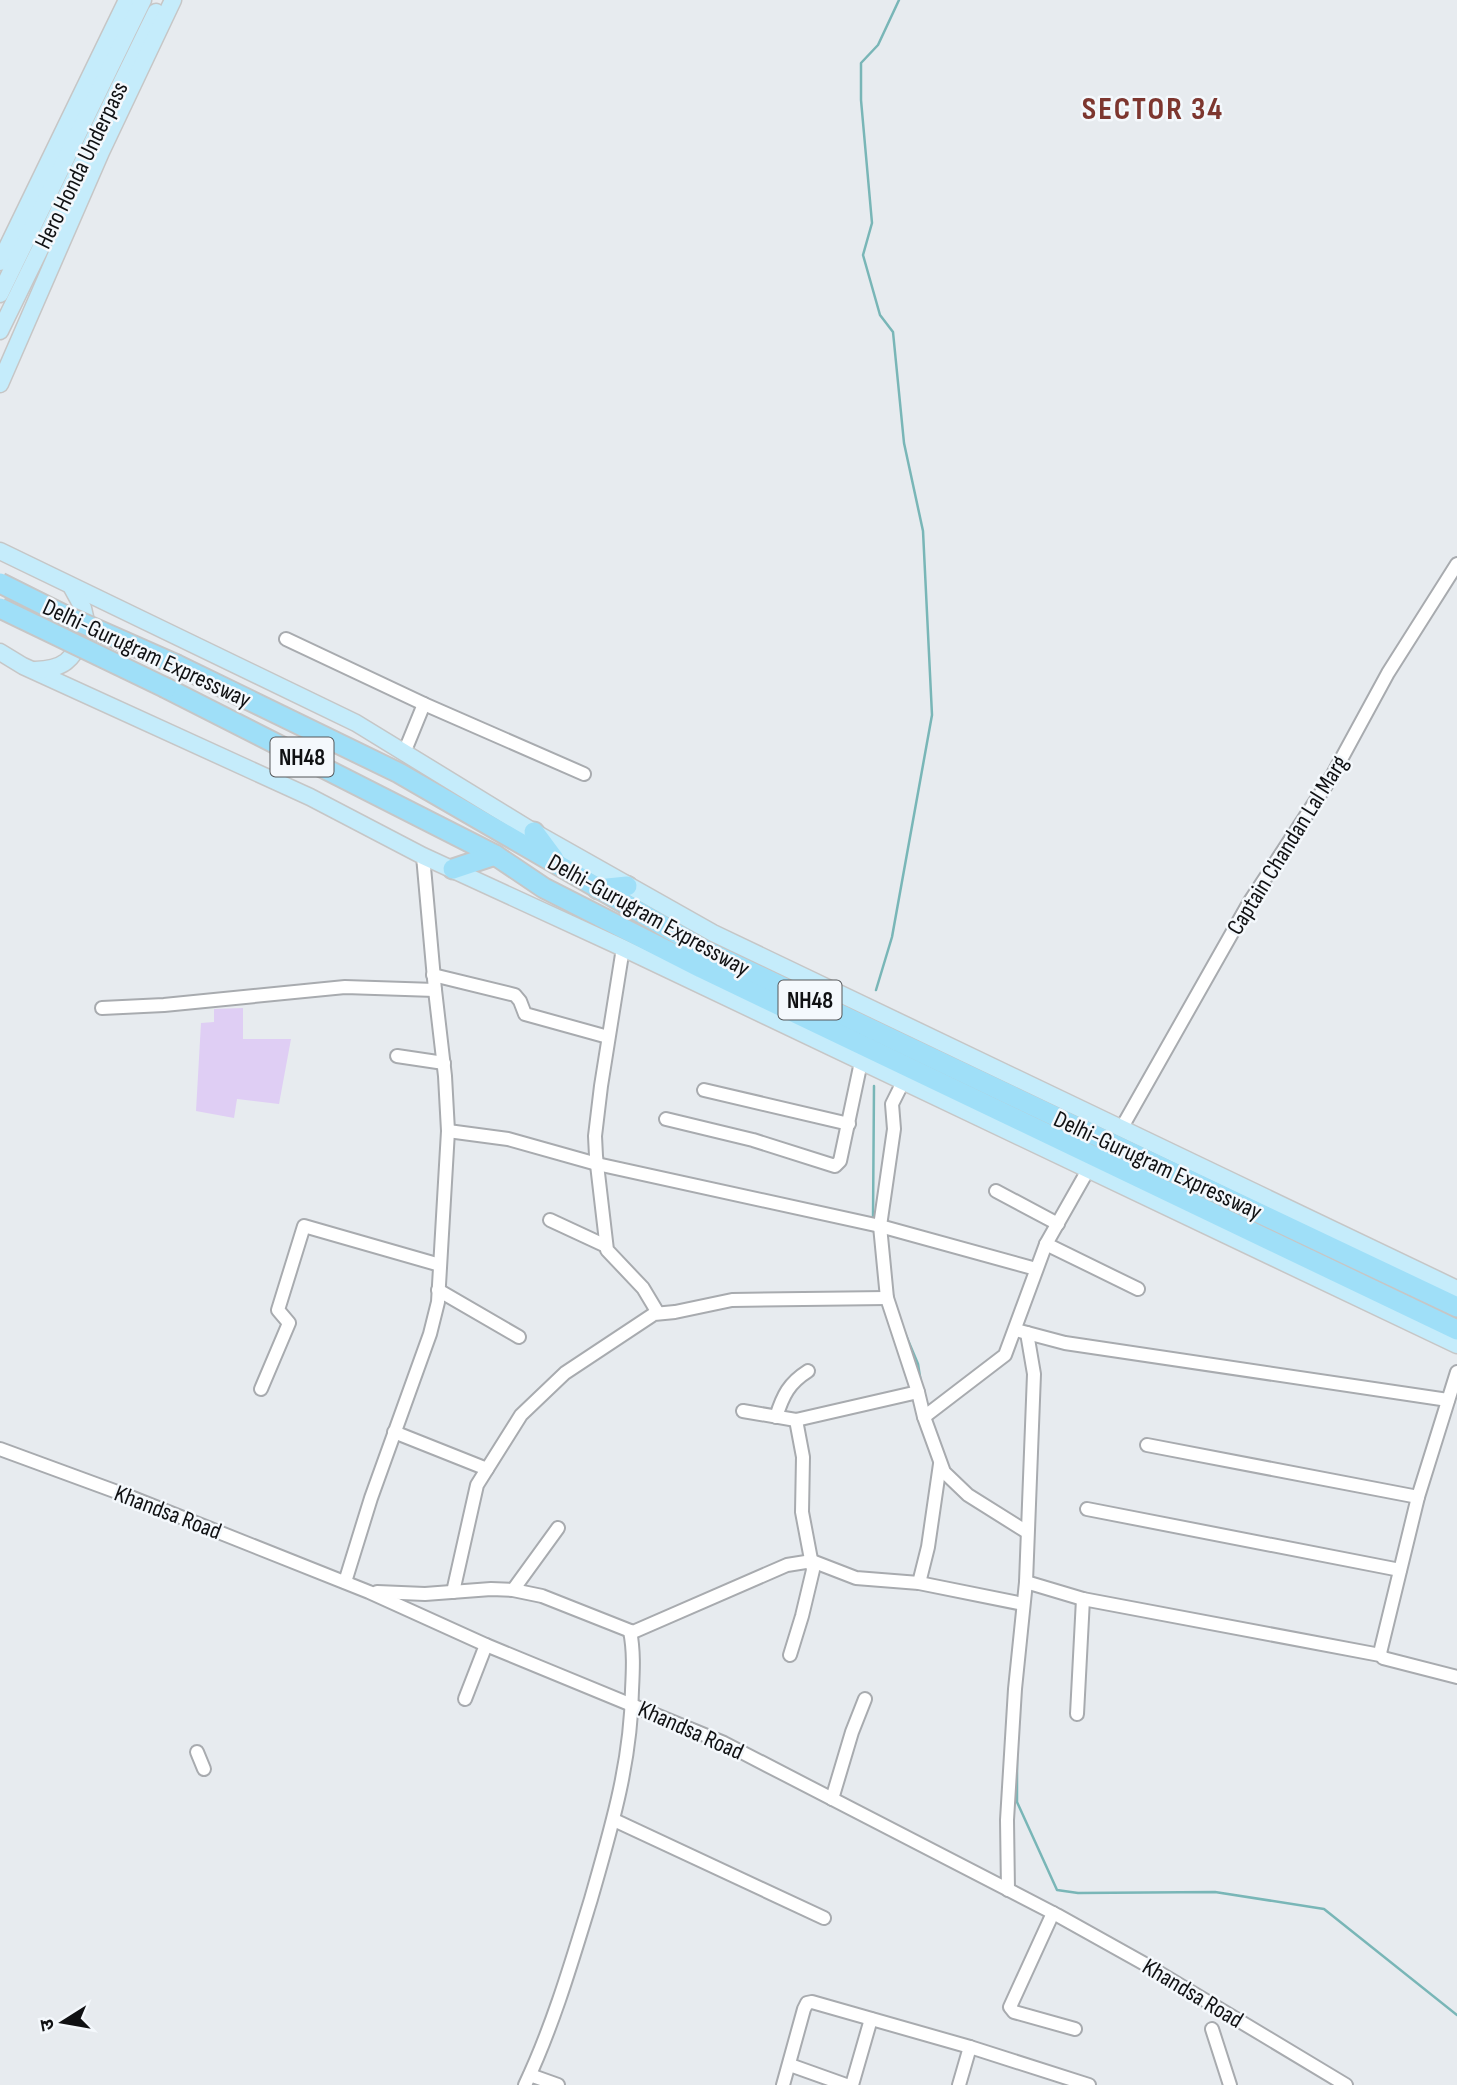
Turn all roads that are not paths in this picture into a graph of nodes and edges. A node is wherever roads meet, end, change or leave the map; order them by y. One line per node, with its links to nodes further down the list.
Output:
1 (127, 0): 5 (main road)
2 (144, 0): 6 (main road, Hero Honda Underpass)
3 (161, 0): 7 (main road, Hero Honda Underpass)
4 (173, 0): 8 (main road)
5 (0, 262)
6 (0, 294)
7 (0, 331)
8 (0, 384)
9 (0, 551): 12 (main road)
10 (1457, 564): 40 (street, Captain Chandan Lal Marg)
11 (0, 583): 23 (highway, Delhi-Gurugram Expressway / NH48, bridge)
12 (71, 586): 16 (main road); 18 (main road)
13 (0, 608): 21 (highway, Delhi-Gurugram Expressway / NH48, bridge)
14 (286, 639): 17 (street)
15 (0, 652): 16 (main road)
16 (32, 670): 22 (main road)
17 (424, 704): 18 (street); 19 (street)
18 (404, 753): 20 (main road)
19 (583, 775)
20 (534, 832): 23 (highway); 25 (main road)
21 (495, 855): 24 (highway); 36 (highway, Delhi-Gurugram Expressway / NH48)
22 (424, 856): 24 (main road); 28 (street)
23 (560, 867): 26 (highway, Delhi-Gurugram Expressway / NH48)
24 (453, 869): 27 (main road)
25 (627, 886): 26 (highway); 40 (main road)
26 (598, 889): 56 (highway, Delhi-Gurugram Expressway / NH48)
27 (623, 948): 31 (street); 33 (main road)
28 (433, 975): 29 (street); 31 (street)
29 (435, 990): 30 (street); 34 (street)
30 (102, 1008)
31 (608, 1037): 42 (street)
32 (397, 1056): 34 (street)
33 (861, 1062): 35 (main road); 39 (street)
34 (444, 1063): 41 (street)
35 (903, 1082): 36 (main road); 47 (street)
36 (931, 1087): 43 (main road); 58 (highway, Delhi-Gurugram Expressway / NH48)
37 (704, 1090): 39 (street)
38 (666, 1119): 39 (street)
39 (849, 1124)
40 (1121, 1129): 53 (main road)
41 (448, 1131): 42 (street); 50 (street)
42 (597, 1164): 47 (street); 49 (street)
43 (1088, 1170): 46 (street); 61 (main road)
44 (996, 1191): 46 (street)
45 (551, 1220): 49 (street)
46 (1058, 1224): 48 (street)
47 (880, 1226): 51 (street); 55 (street)
48 (1046, 1244): 51 (street); 52 (street)
49 (606, 1246): 57 (street)
50 (440, 1265): 54 (street); 64 (street)
51 (1036, 1269): 59 (street)
52 (1138, 1289)
53 (1457, 1289)
54 (438, 1290): 60 (street); 71 (street)
55 (887, 1298): 57 (street); 65 (street)
56 (1457, 1307)
57 (658, 1312): 75 (street)
58 (1457, 1330)
59 (1022, 1332): 66 (street); 69 (street); 79 (street)
60 (519, 1337)
61 (1457, 1345)
62 (808, 1371): 68 (street)
63 (1457, 1372): 66 (street)
64 (261, 1389)
65 (918, 1392): 69 (street); 70 (street)
66 (1448, 1400): 76 (street)
67 (743, 1411): 68 (street)
68 (776, 1417): 70 (street)
69 (924, 1417): 74 (street)
70 (796, 1420): 80 (street)
71 (394, 1432): 75 (street); 82 (street)
72 (1147, 1445): 76 (street)
73 (0, 1449): 82 (street, Khandsa Road)
74 (940, 1464): 79 (street); 84 (street)
75 (487, 1469): 87 (street)
76 (1418, 1497): 81 (street)
77 (1087, 1509): 81 (street)
78 (558, 1528): 85 (street)
79 (1027, 1532): 83 (street)
80 (812, 1561): 84 (street); 90 (street); 92 (street)
81 (1400, 1570): 93 (street)
82 (345, 1582): 86 (street, Khandsa Road)
83 (1026, 1582): 88 (street); 89 (street)
84 (919, 1583): 89 (street)
85 (513, 1590): 87 (street); 90 (street)
86 (369, 1591): 87 (street); 91 (street, Khandsa Road)
87 (453, 1592)
88 (1083, 1599): 93 (street); 98 (street)
89 (1023, 1604): 103 (street)
90 (630, 1631): 97 (street)
91 (486, 1646): 95 (street); 97 (street, Khandsa Road)
92 (790, 1655)
93 (1380, 1655): 94 (street)
94 (1457, 1677)
95 (465, 1699)
96 (865, 1699): 101 (street)
97 (632, 1704): 101 (street, Khandsa Road); 102 (street)
98 (1077, 1714)
99 (197, 1752): 100 (street)
100 (204, 1769)
101 (832, 1799): 103 (street, Khandsa Road)
102 (614, 1819): 105 (street); 111 (street)
103 (1008, 1890): 104 (street, Khandsa Road)
104 (1053, 1913): 107 (street); 119 (street, Khandsa Road)
105 (824, 1918)
106 (871, 2019): 109 (street); 110 (street); 115 (street)
107 (1076, 2029)
108 (1212, 2029): 118 (street)
109 (970, 2047): 116 (street); 117 (street)
110 (790, 2065): 113 (street); 114 (street)
111 (527, 2080): 112 (street)
112 (558, 2085)
113 (783, 2085)
114 (846, 2085)
115 (852, 2085)
116 (958, 2085)
117 (1089, 2085)
118 (1230, 2085)
119 (1346, 2085)

